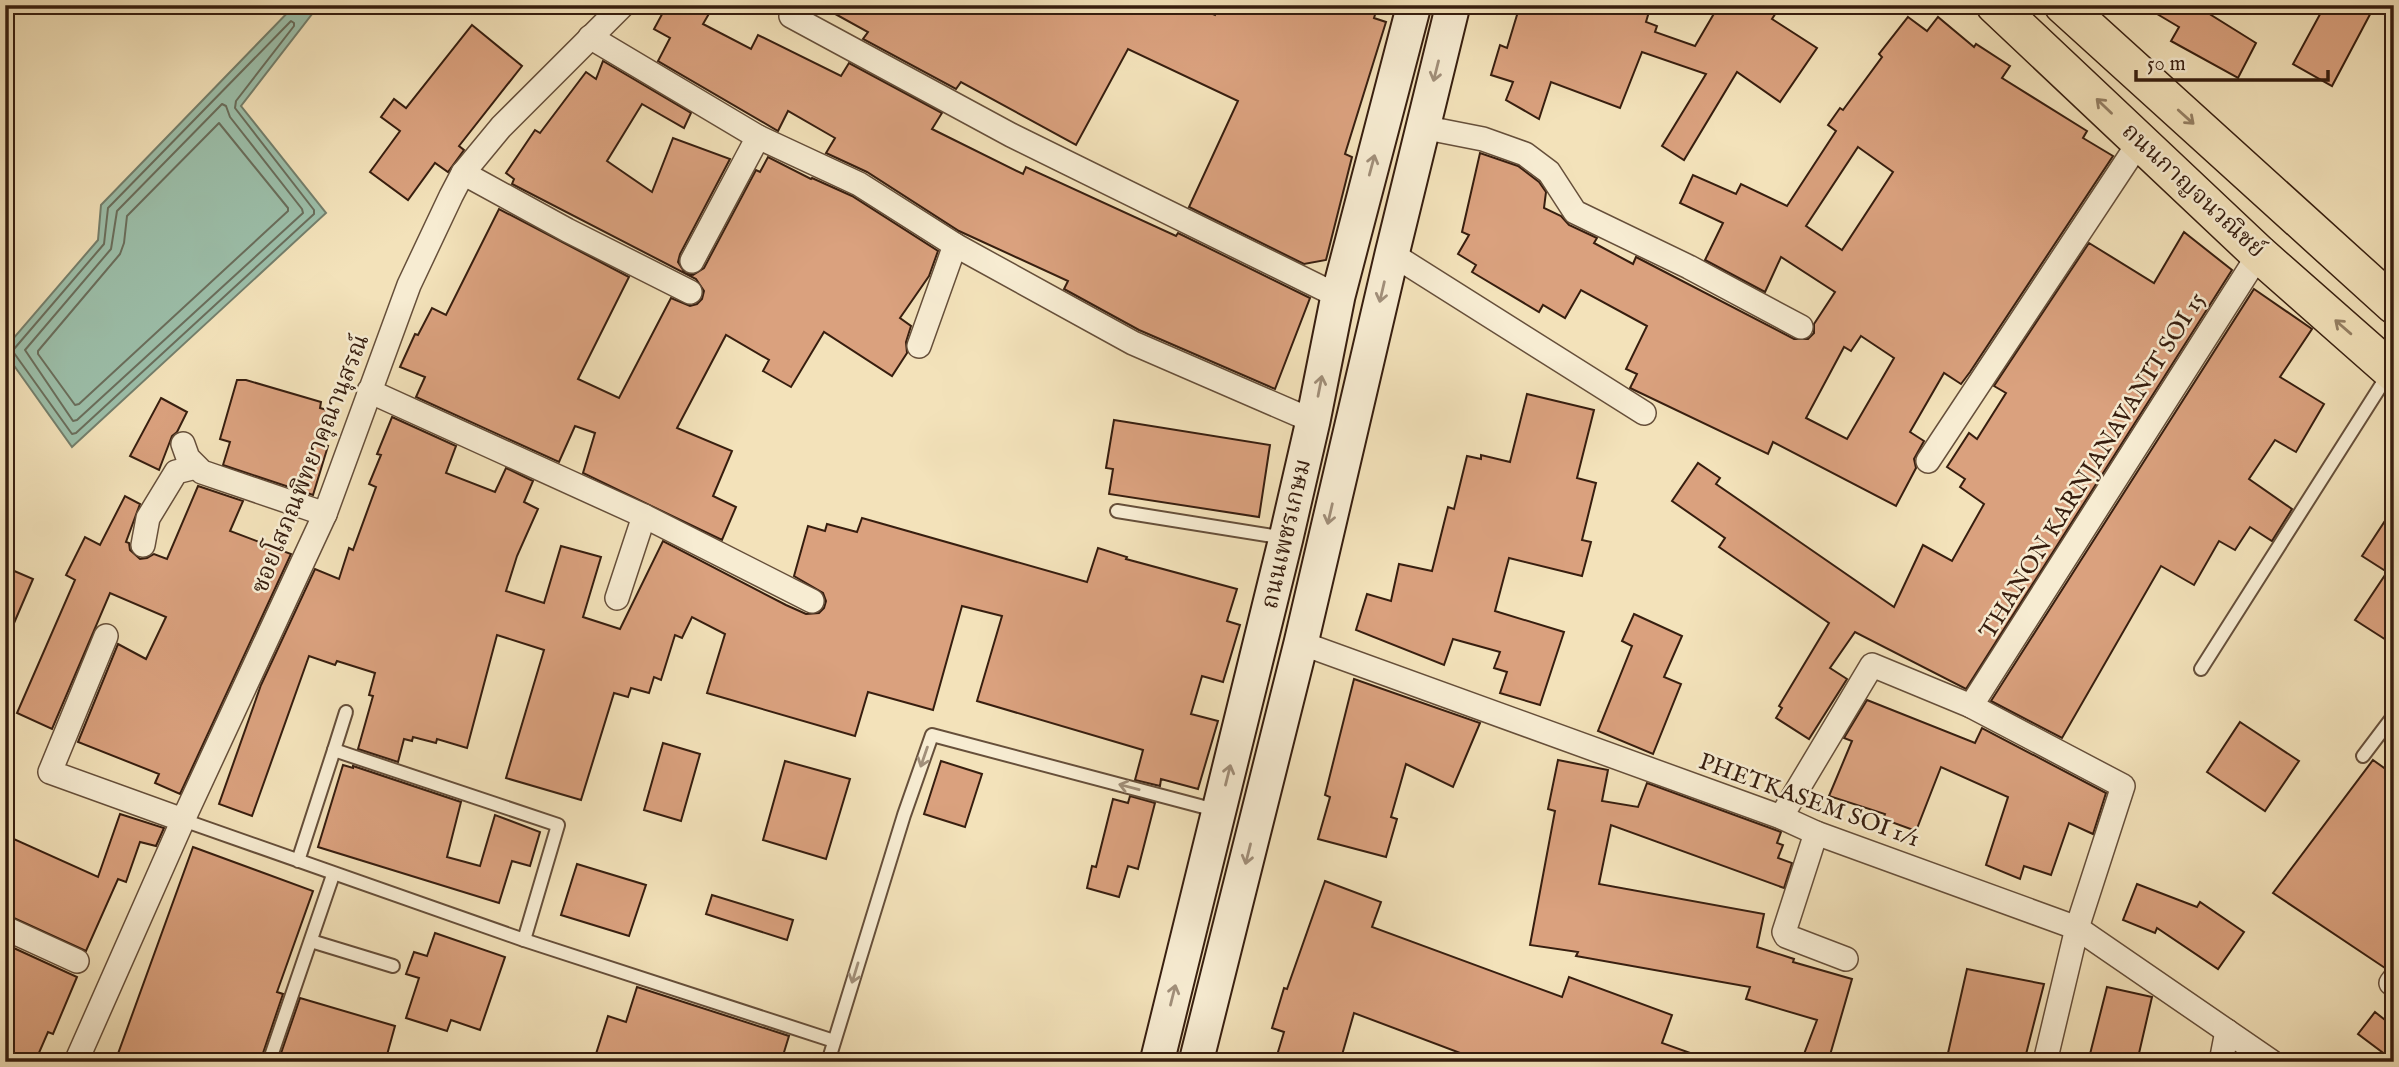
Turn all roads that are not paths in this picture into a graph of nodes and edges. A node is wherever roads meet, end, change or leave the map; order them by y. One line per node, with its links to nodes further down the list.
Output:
1 (623, 5): 7 (street, ซอยโสภณพิทยาคุณานุสรณ์)
2 (1414, 5): 17 (main road, ถนนเพชรเกษม, one-way to 2)
3 (1453, 5): 8 (main road, ถนนเพชรเกษม, one-way to 8)
4 (2063, 5): 18 (main road, ถนนกาญจนวณิชย์, one-way to 18)
5 (2016, 13): 10 (main road, ถนนกาญจนวณิชย์, one-way to 5)
6 (791, 16): 17 (street)
7 (590, 37): 9 (street); 11 (street, ซอยโสภณพิทยาคุณานุสรณ์)
8 (1422, 127): 13 (main road, ถนนเพชรเกษม); 19 (street)
9 (758, 137): 12 (street); 15 (street)
10 (2140, 141): 14 (main road, ถนนกาญจนวณิชย์); 26 (street)
11 (463, 173): 16 (street); 22 (street, ซอยโสภณพิทยาคุณานุสรณ์)
12 (955, 245): 20 (street); 24 (street)
13 (1392, 254): 23 (street); 33 (main road, ถนนเพชรเกษม, one-way to 33)
14 (2259, 254): 21 (main road, ถนนกาญจนวณิชย์, one-way to 14); 39 (street, THANON KARNJANAVANIT SOI 15)
15 (692, 261)
16 (690, 292)
17 (1338, 296): 24 (main road, ถนนเพชรเกษม, one-way to 17)
18 (2394, 305)
19 (1801, 327)
20 (919, 346)
21 (2392, 371): 38 (lane)
22 (369, 391): 29 (street, ซอยโสภณพิทยาคุณานุสรณ์); 30 (street)
23 (1644, 413)
24 (1313, 421): 31 (main road, ถนนเพชรเกษม)
25 (183, 444): 27 (street)
26 (1928, 461)
27 (196, 467): 29 (street); 32 (street)
28 (1116, 511): 31 (lane)
29 (325, 514): 46 (street, ซอยโสภณพิทยาคุณานุสรณ์)
30 (644, 516): 34 (street); 35 (street)
31 (1286, 538): 33 (main road); 44 (main road, ถนนเพชรเกษม, one-way to 31)
32 (143, 545)
33 (1322, 547): 37 (main road, ถนนเพชรเกษม)
34 (617, 598)
35 (812, 601)
36 (106, 636): 46 (street)
37 (1301, 643): 45 (street, PHETKASEM SOI 1/1); 63 (main road, ถนนเพชรเกษม, one-way to 63)
38 (2201, 669)
39 (1971, 706): 45 (street); 51 (street)
40 (346, 712): 42 (lane)
41 (2394, 715): 43 (lane)
42 (334, 750): 48 (lane); 52 (lane)
43 (2363, 756)
44 (1219, 811): 58 (lane, one-way to 58); 62 (main road, ถนนเพชรเกษม, one-way to 44)
45 (1781, 817): 47 (street, PHETKASEM SOI 1/1)
46 (183, 820): 48 (lane); 59 (street, ซอยโสภณพิทยาคุณานุสรณ์)
47 (1816, 833): 51 (street, PHETKASEM SOI 1/1); 54 (street)
48 (298, 861): 49 (lane)
49 (333, 875): 52 (lane); 53 (lane)
50 (5, 928): 55 (street)
51 (2077, 928): 57 (street, PHETKASEM SOI 1/1); 64 (street)
52 (524, 940): 58 (lane)
53 (311, 941): 56 (lane); 60 (lane)
54 (1846, 959)
55 (77, 961)
56 (393, 966)
57 (2227, 1031): 65 (street); 66 (street, PHETKASEM SOI 1/1)
58 (834, 1041): 61 (lane)
59 (76, 1062)
60 (270, 1062)
61 (828, 1062)
62 (1157, 1062)
63 (1196, 1062)
64 (2045, 1062)
65 (2221, 1062)
66 (2272, 1062)

